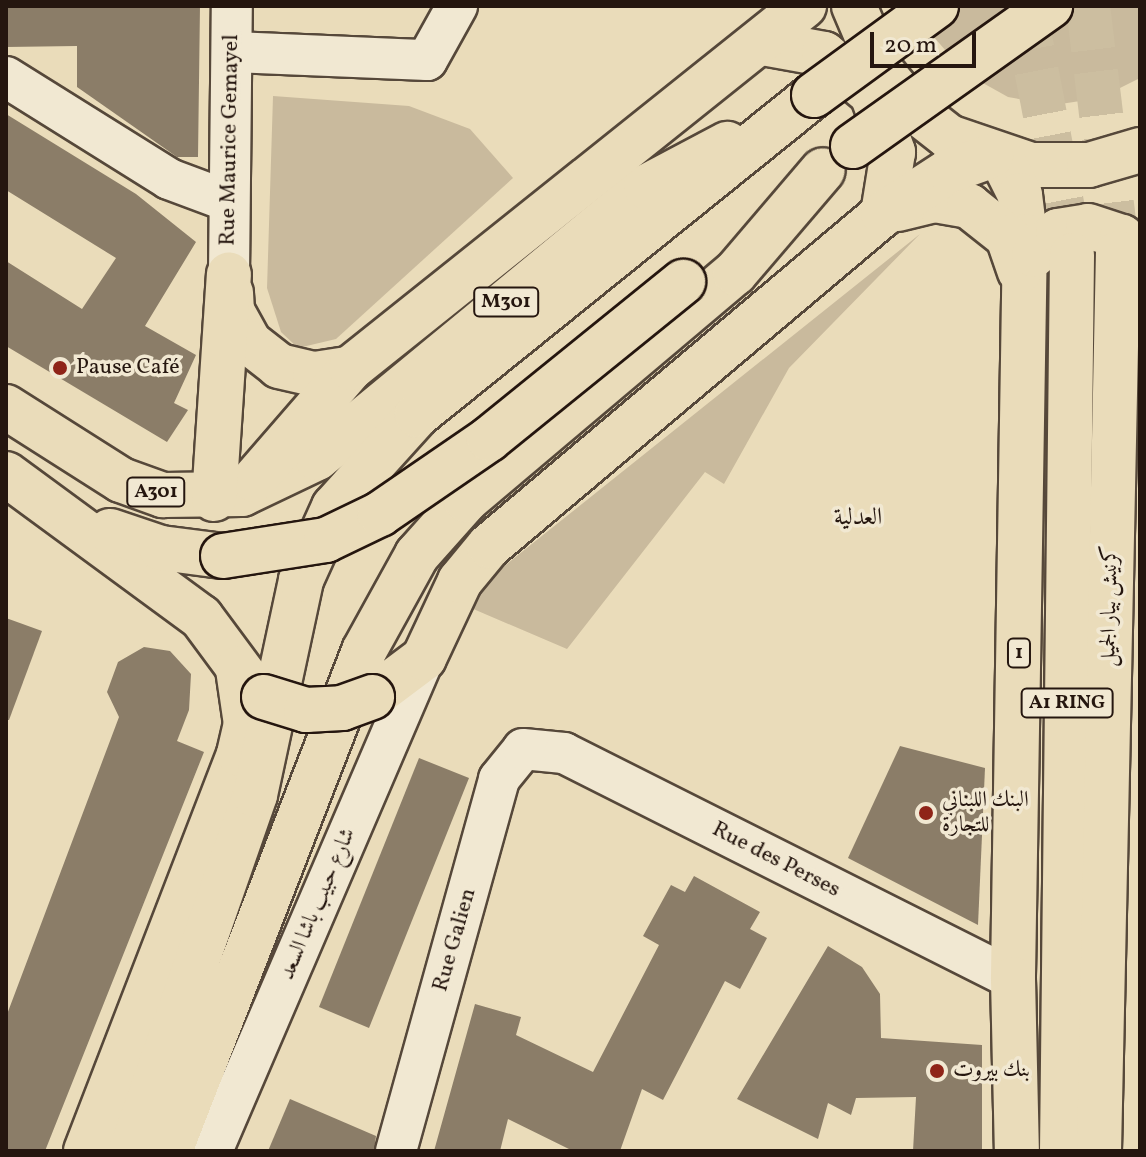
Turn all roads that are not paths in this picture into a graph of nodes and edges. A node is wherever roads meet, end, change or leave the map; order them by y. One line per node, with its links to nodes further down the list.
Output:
1 (232, 6): 8 (street, Rue Maurice Gemayel)
2 (457, 6): 8 (street)
3 (804, 6): 7 (highway)
4 (854, 6): 13 (highway)
5 (936, 6): 10 (highway, M301, bridge)
6 (1050, 6): 12 (highway, bridge)
7 (763, 43): 15 (highway); 20 (highway)
8 (233, 52): 14 (street, Rue Maurice Gemayel)
9 (6, 77): 14 (street)
10 (778, 125): 23 (highway, M301); 30 (highway)
11 (1140, 150): 13 (highway)
12 (838, 158): 24 (highway, bridge); 31 (highway)
13 (997, 158): 15 (highway); 19 (highway, 1)
14 (228, 201): 18 (street, Rue Maurice Gemayel)
15 (883, 214): 19 (highway); 25 (highway)
16 (1072, 255): 35 (highway, كرنيش بيار الجميل / A1 RING)
17 (1129, 256): 19 (highway); 36 (highway, كرنيش بيار الجميل / A1 RING)
18 (229, 274): 20 (highway); 23 (highway)
19 (1021, 285): 28 (highway, 1)
20 (351, 368): 23 (highway)
21 (6, 407): 23 (highway, A301)
22 (6, 474): 24 (highway)
23 (228, 496)
24 (47, 500): 26 (highway)
25 (424, 658): 26 (highway, bridge); 32 (street, شارع حبيب باشا السعد)
26 (251, 683): 29 (highway)
27 (537, 746): 28 (street, Rue des Perses); 33 (street, Rue Galien)
28 (1013, 979): 34 (highway, 1)
29 (86, 1151)
30 (131, 1151)
31 (170, 1151)
32 (212, 1151)
33 (396, 1151)
34 (1017, 1151)
35 (1062, 1151)
36 (1099, 1151)

